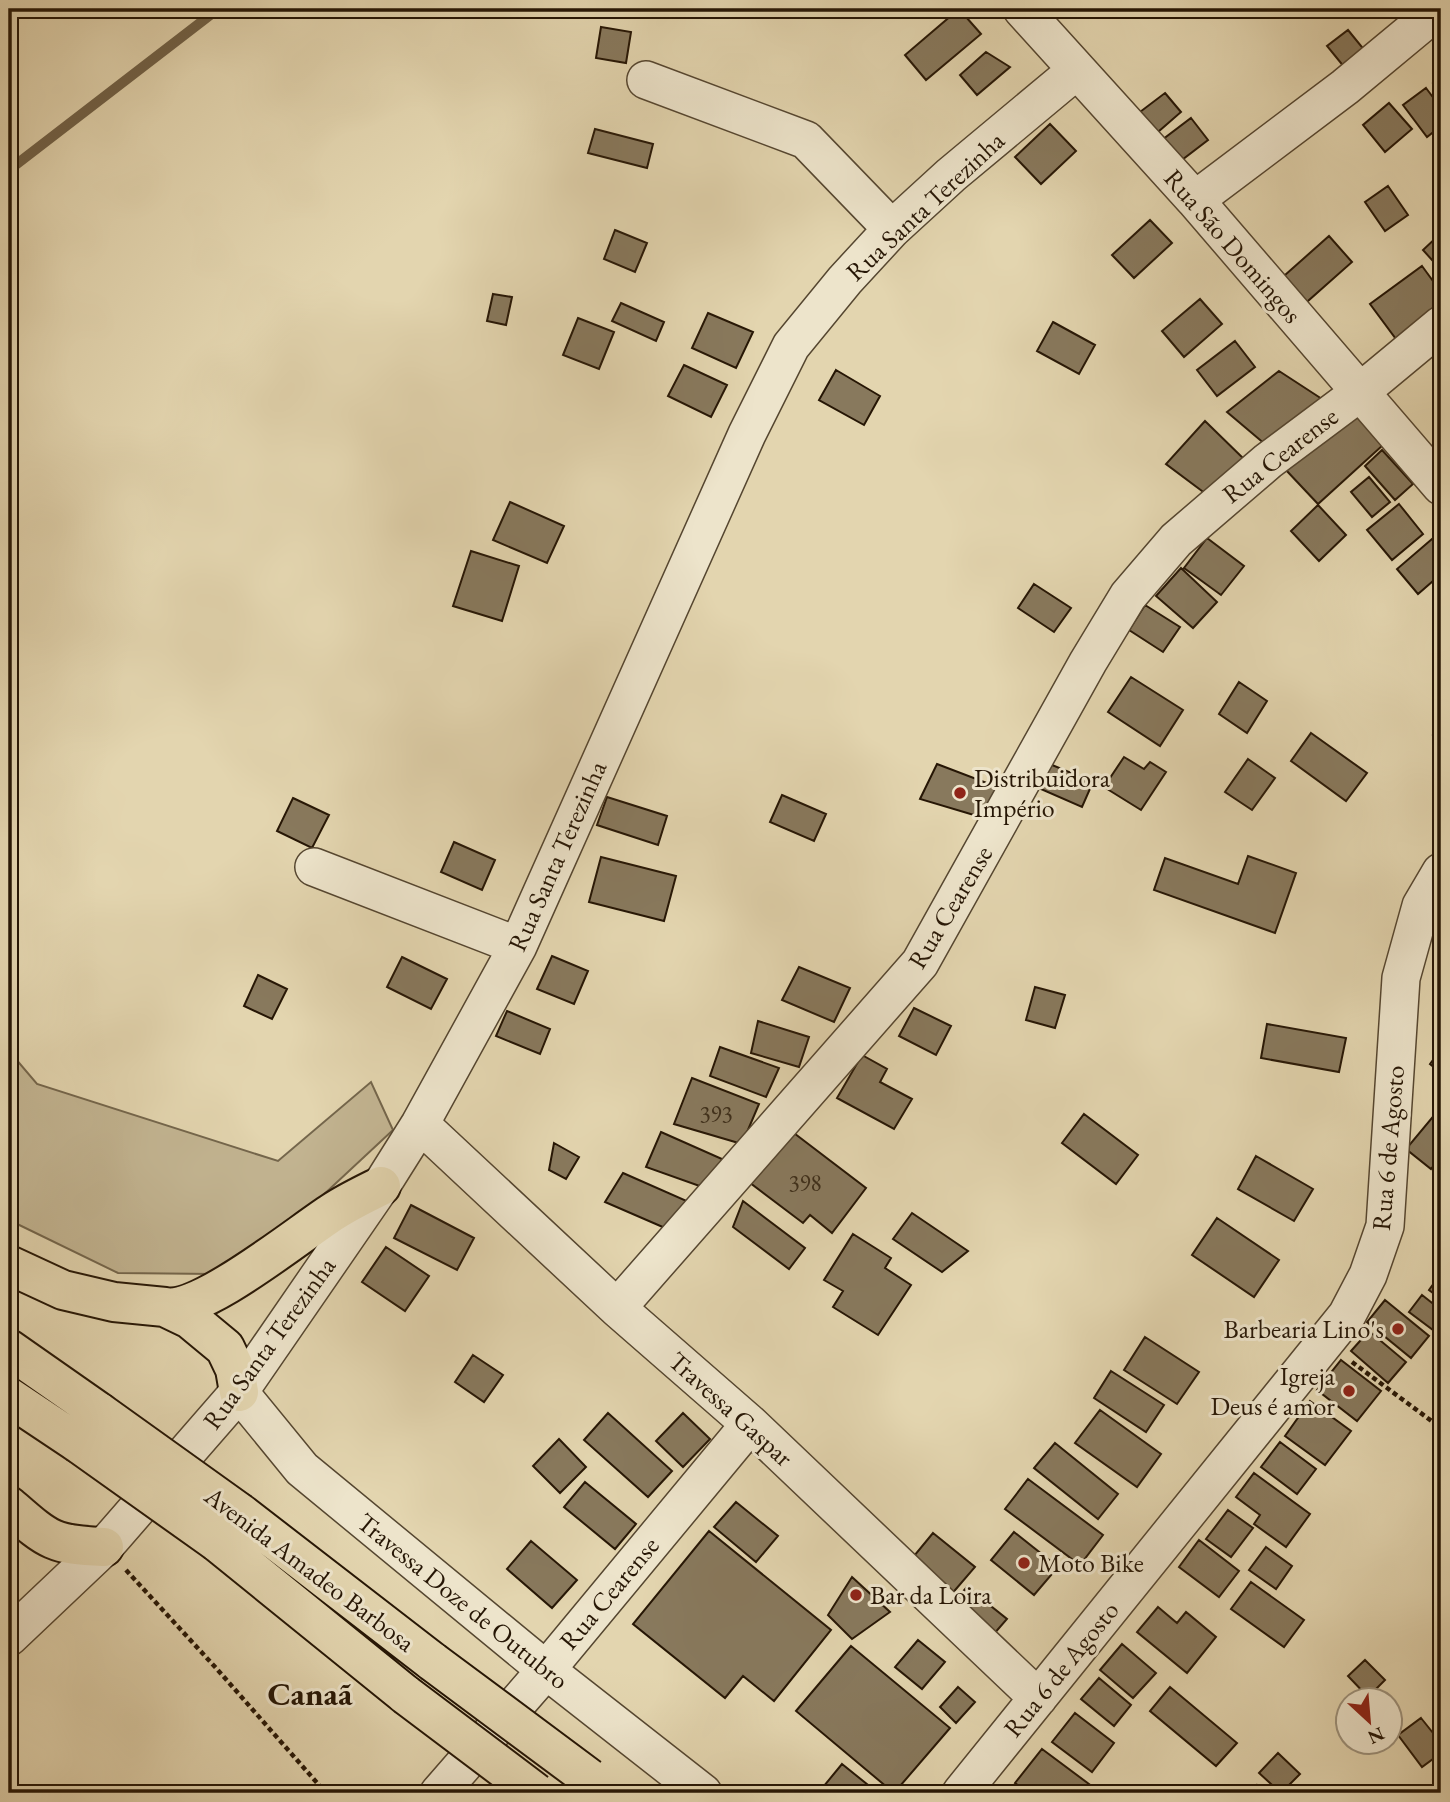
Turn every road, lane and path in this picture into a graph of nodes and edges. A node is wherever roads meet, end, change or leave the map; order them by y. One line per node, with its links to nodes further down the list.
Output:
1 (1022, 9): 3 (street, Rua São Domingos)
2 (1439, 9): 5 (street)
3 (1077, 70): 5 (street, Rua São Domingos); 6 (street, Rua Santa Terezinha)
4 (646, 80): 6 (street)
5 (1195, 200): 8 (street, Rua São Domingos)
6 (892, 229): 12 (street, Rua Santa Terezinha)
7 (1441, 325): 8 (street, Rua Cearense)
8 (1359, 393): 9 (street, Rua São Domingos); 17 (street, Rua Cearense)
9 (1441, 486)
10 (314, 867): 12 (street)
11 (1441, 872): 18 (street, Rua 6 de Agosto)
12 (518, 946): 13 (street, Rua Santa Terezinha)
13 (420, 1124): 14 (street, Rua Santa Terezinha); 17 (street, Travessa Gaspar)
14 (381, 1186): 16 (main road); 20 (street, Rua Santa Terezinha)
15 (9, 1265): 16 (main road)
16 (165, 1307): 20 (main road)
17 (617, 1308): 22 (street, Travessa Gaspar)
18 (1326, 1342): 24 (path); 30 (street, Rua 6 de Agosto)
19 (9, 1349): 23 (main road, Avenida Amadeo Barbosa)
20 (239, 1392): 27 (street, Rua Santa Terezinha); 29 (street, Travessa Doze de Outubro)
21 (9, 1397): 23 (main road, Avenida Amadeo Barbosa)
22 (750, 1424): 29 (street, Rua Cearense); 30 (street, Travessa Gaspar)
23 (89, 1427): 26 (main road, Avenida Amadeo Barbosa, bridge)
24 (1441, 1428)
25 (9, 1507): 27 (main road)
26 (228, 1528): 31 (main road, Avenida Amadeo Barbosa, bridge); 34 (main road, Avenida Amadeo Barbosa, bridge)
27 (104, 1547): 28 (street, Rua Santa Terezinha); 33 (path)
28 (9, 1637)
29 (546, 1670): 32 (street, Rua Cearense); 35 (street, Travessa Doze de Outubro)
30 (1038, 1698): 36 (street, Rua 6 de Agosto)
31 (599, 1786)
32 (456, 1788)
33 (326, 1793)
34 (536, 1793)
35 (703, 1793)
36 (961, 1793)

